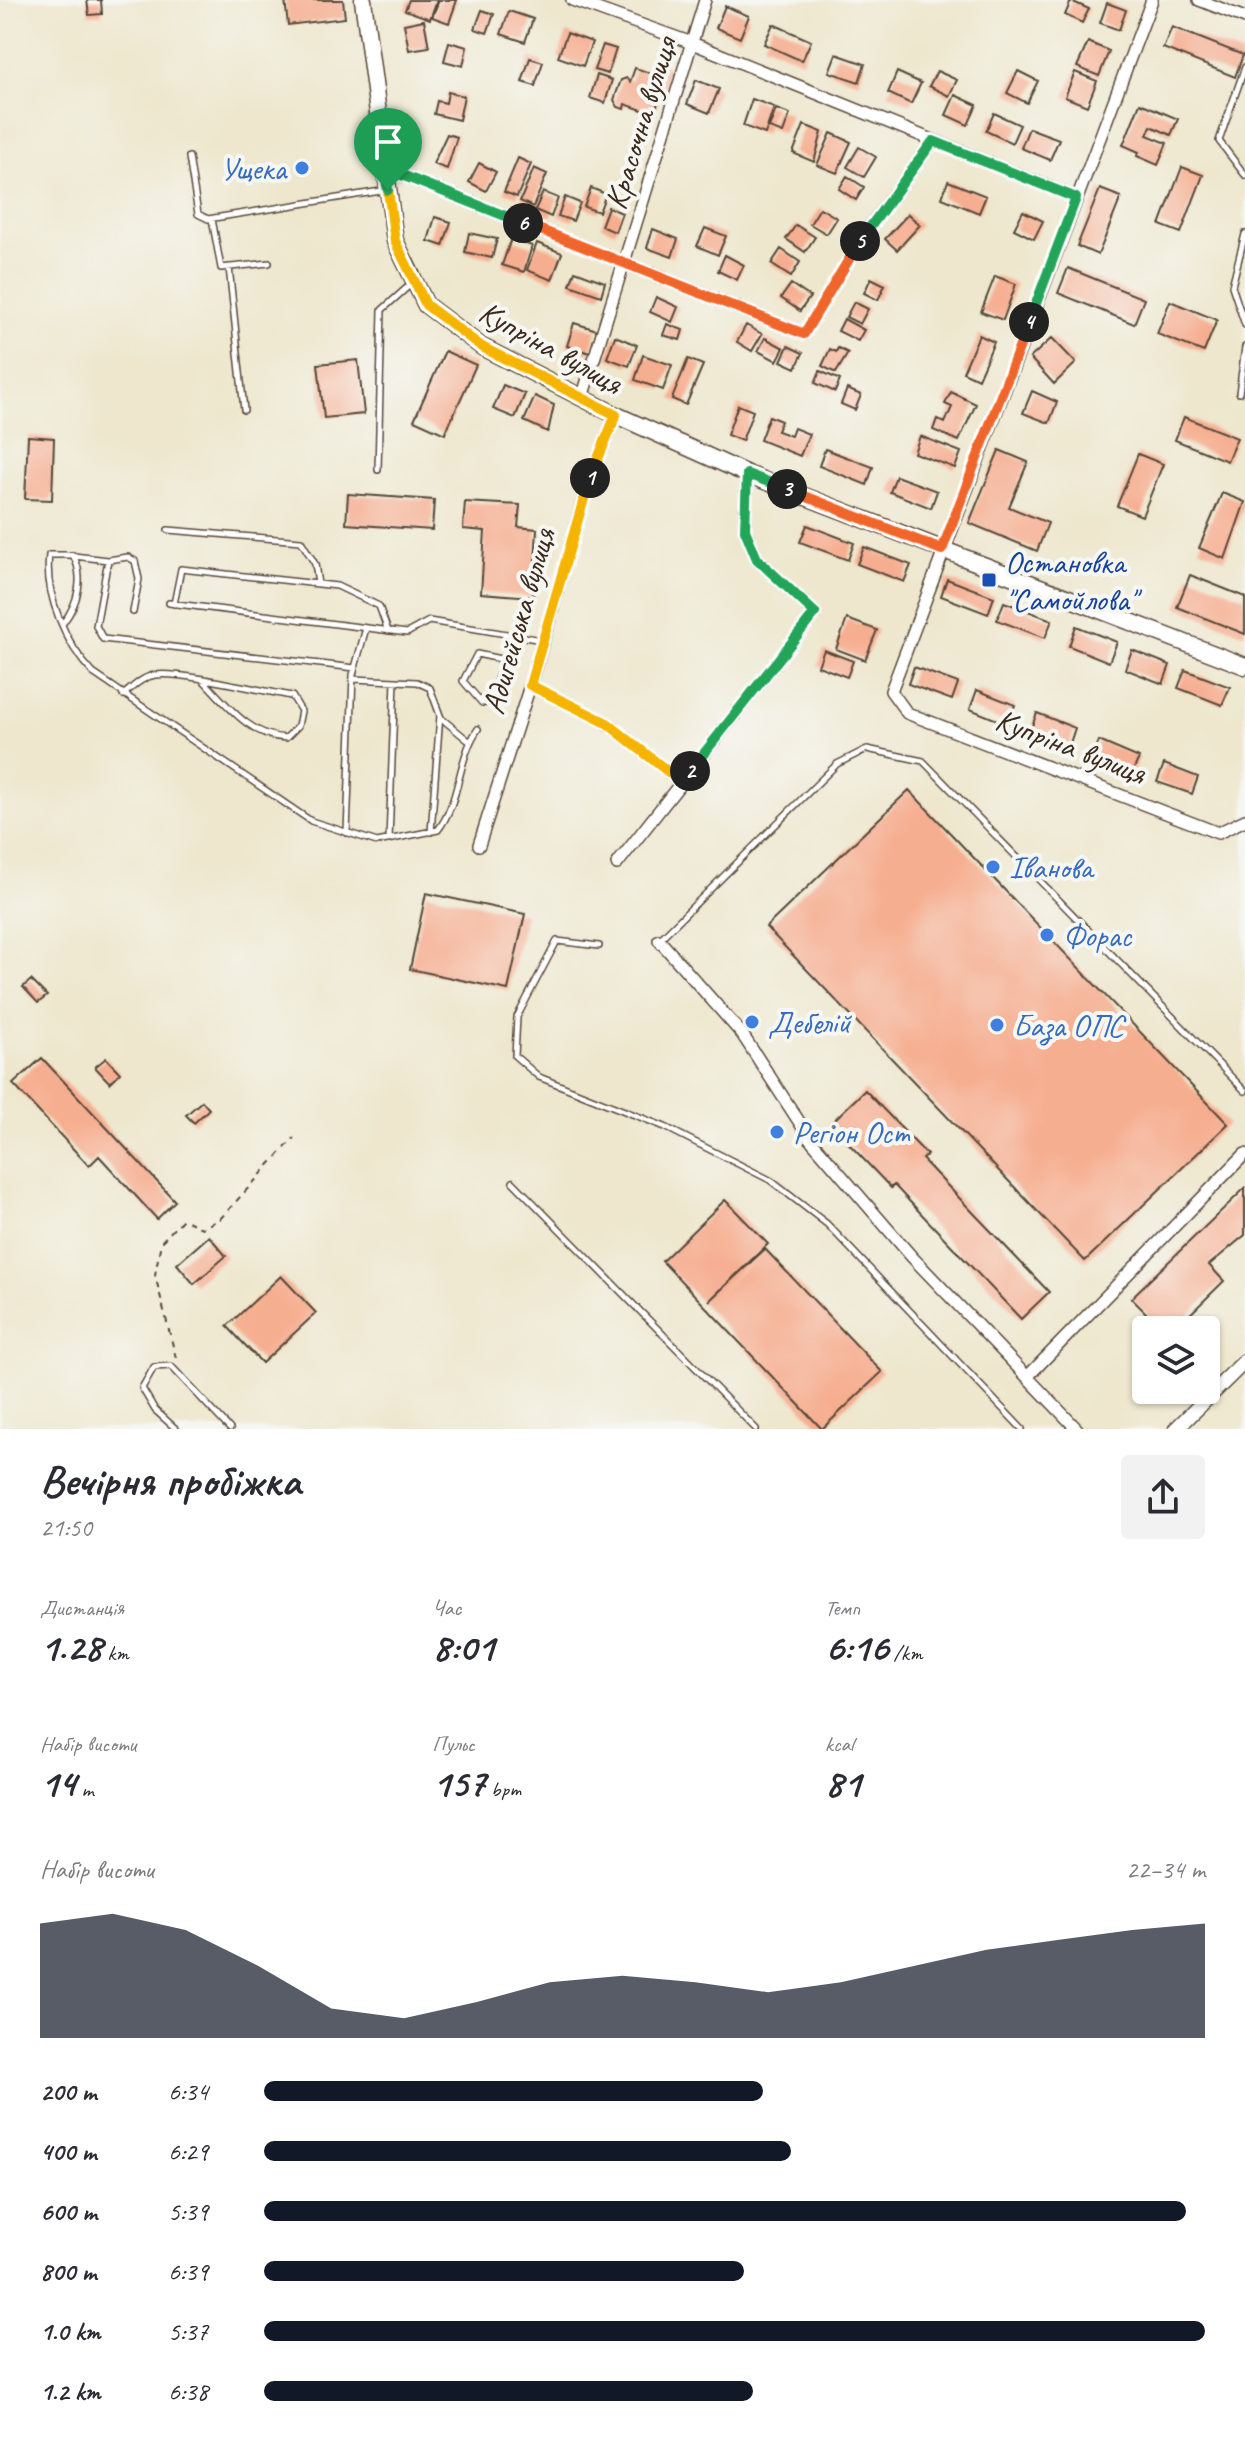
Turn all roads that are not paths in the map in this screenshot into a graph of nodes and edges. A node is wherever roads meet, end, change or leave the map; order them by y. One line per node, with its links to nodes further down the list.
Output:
1 (363, 0): 11 (main road, Купріна вулиця)
2 (572, 0): 7 (street)
3 (705, 0): 7 (street, Красочна вулиця)
4 (1152, 0): 14 (street, Купріна вулиця)
5 (1199, 0): 6 (street)
6 (1245, 18)
7 (692, 43): 9 (street); 18 (street, Красочна вулиця)
8 (1245, 67): 12 (lane)
9 (933, 141): 14 (street); 18 (street)
10 (189, 157): 15 (lane)
11 (384, 168): 13 (main road, Купріна вулиця); 18 (street)
12 (1245, 175)
13 (388, 190): 15 (lane); 20 (main road, Купріна вулиця)
14 (1076, 198): 30 (street, Купріна вулиця)
15 (212, 219): 19 (lane)
16 (1245, 234): 21 (lane)
17 (269, 263): 19 (lane)
18 (625, 263): 24 (street, Красочна вулиця)
19 (229, 267): 25 (lane)
20 (415, 281): 24 (main road, Купріна вулиця); 27 (lane)
21 (1245, 325)
22 (1245, 347): 23 (lane)
23 (1239, 393)
24 (582, 398): 26 (main road, Купріна вулиця)
25 (244, 410)
26 (616, 415): 28 (main road, Купріна вулиця); 39 (street, Адигейська вулиця)
27 (378, 470)
28 (747, 474): 30 (main road, Купріна вулиця); 51 (street)
29 (168, 530): 33 (lane)
30 (942, 550): 41 (main road, Купріна вулиця); 52 (street, Купріна вулиця)
31 (73, 555): 32 (lane); 35 (lane); 35 (lane)
32 (108, 560): 34 (lane); 42 (lane)
33 (318, 584): 36 (lane); 37 (lane)
34 (133, 612)
35 (63, 623): 47 (lane)
36 (366, 628): 37 (lane); 42 (lane)
37 (388, 631): 38 (lane)
38 (515, 635): 39 (lane); 40 (lane)
39 (543, 640): 46 (street, Адигейська вулиця)
40 (505, 660): 40 (lane)
41 (1245, 666)
42 (355, 668): 43 (lane)
43 (353, 679): 44 (lane); 54 (lane)
44 (395, 681): 48 (lane); 55 (lane)
45 (205, 682): 45 (lane); 47 (lane)
46 (530, 685): 51 (street); 56 (street, Адигейська вулиця)
47 (123, 695): 54 (lane)
48 (440, 714): 50 (lane); 53 (lane)
49 (478, 729): 50 (lane)
50 (469, 741): 53 (lane)
51 (681, 782): 57 (street)
52 (1245, 820)
53 (431, 832): 55 (lane)
54 (347, 833): 55 (lane)
55 (389, 840)
56 (479, 845)
57 (617, 864)
58 (659, 940): 60 (lane); 64 (street)
59 (599, 946): 68 (lane)
60 (1245, 1091)
61 (1245, 1154): 64 (street)
62 (513, 1182): 67 (lane)
63 (1245, 1361): 70 (street)
64 (1029, 1375): 69 (street)
65 (176, 1429): 66 (lane)
66 (230, 1429)
67 (756, 1429)
68 (1022, 1429)
69 (1077, 1429)
70 (1176, 1429)

